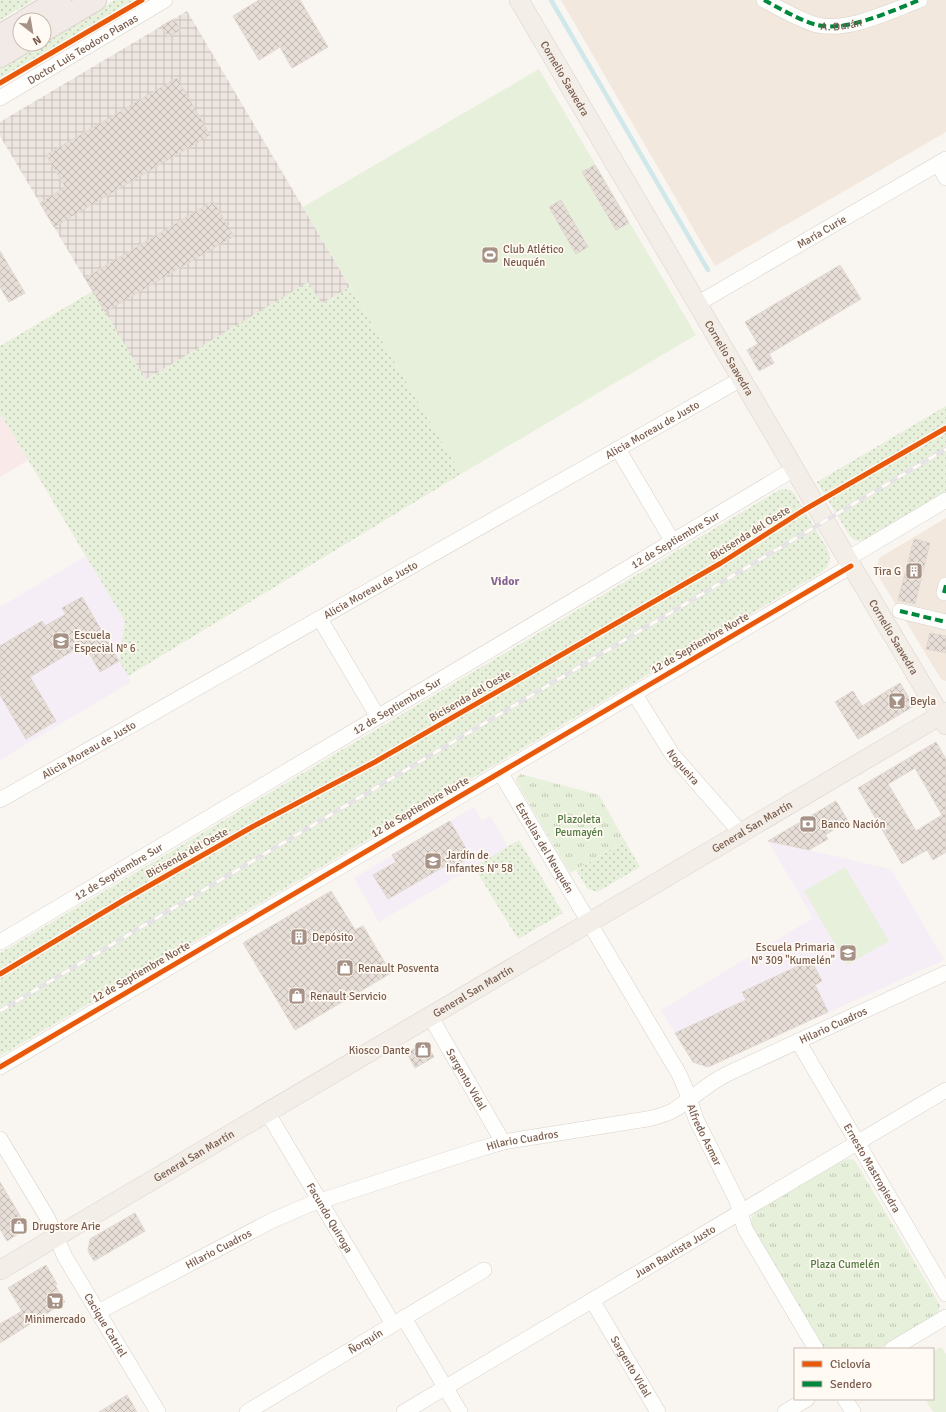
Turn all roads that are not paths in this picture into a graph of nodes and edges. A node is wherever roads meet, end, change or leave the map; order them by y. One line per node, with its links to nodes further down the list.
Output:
1 (60, 0): 7 (highway)
2 (95, 0): 8 (highway)
3 (165, 0): 13 (street, Doctor Luis Teodoro Planas)
4 (519, 0): 16 (main road, Cornelio Saavedra)
5 (764, 0): 6 (street, A. Durán)
6 (920, 0)
7 (40, 12)
8 (52, 25)
9 (12, 29): 10 (highway)
10 (0, 36)
11 (12, 49): 12 (highway)
12 (0, 56)
13 (0, 98)
14 (942, 162): 15 (street); 16 (street, María Curie)
15 (946, 178)
16 (697, 304): 17 (main road, Cornelio Saavedra)
17 (741, 379): 18 (street, Alicia Moreau de Justo); 19 (main road, Cornelio Saavedra)
18 (618, 449): 21 (street); 24 (street, Alicia Moreau de Justo)
19 (794, 469): 21 (street, 12 de Septiembre Sur); 22 (main road, Cornelio Saavedra)
20 (946, 500): 22 (street, 12 de Septiembre Norte)
21 (673, 542): 27 (street, 12 de Septiembre Sur)
22 (849, 562): 26 (street, 12 de Septiembre Norte); 28 (main road, Cornelio Saavedra)
23 (900, 611): 25 (street)
24 (320, 619): 27 (street); 30 (street, Alicia Moreau de Justo)
25 (946, 622)
26 (634, 693): 29 (street, 12 de Septiembre Norte); 31 (street, Nogueira)
27 (378, 717): 33 (street, 12 de Septiembre Sur)
28 (944, 718): 31 (main road, General San Martín)
29 (500, 772): 32 (street, Estrellas del Neuquén); 37 (street, 12 de Septiembre Norte)
30 (0, 800)
31 (741, 834): 32 (main road, General San Martín)
32 (589, 923): 35 (main road, General San Martín); 39 (street, Alfredo Asmar)
33 (0, 942)
34 (946, 974): 36 (street, Hilario Cuadros)
35 (430, 1016): 40 (main road, General San Martín); 42 (street, Sargento Vidal)
36 (798, 1041): 39 (street, Hilario Cuadros); 43 (street, Ernesto Mastropiedra)
37 (0, 1066)
38 (946, 1090): 43 (street, Juan Bautista Justo)
39 (689, 1099): 42 (street, Hilario Cuadros); 45 (street, Alfredo Asmar)
40 (267, 1112): 44 (street, Facundo Quiroga); 46 (main road, General San Martín)
41 (0, 1139): 46 (street, Cacique Catriel)
42 (503, 1142): 44 (street, Hilario Cuadros)
43 (857, 1143): 45 (street, Juan Bautista Justo); 49 (street, Ernesto Mastropiedra)
44 (320, 1201): 51 (street, Hilario Cuadros); 53 (street, Facundo Quiroga)
45 (740, 1212): 50 (street, Juan Bautista Justo); 54 (street, Alfredo Asmar)
46 (56, 1237): 47 (main road, General San Martín); 51 (street, Cacique Catriel)
47 (0, 1270)
48 (484, 1270): 53 (street, Ñorquín)
49 (946, 1294)
50 (592, 1300): 56 (street, Juan Bautista Justo); 63 (street, Sargento Vidal)
51 (98, 1312): 59 (street, Cacique Catriel)
52 (946, 1317): 55 (street)
53 (399, 1321): 56 (street, Facundo Quiroga); 60 (street, Ñorquín)
54 (815, 1348)
55 (894, 1348)
56 (445, 1388): 61 (street, Juan Bautista Justo); 62 (street, Facundo Quiroga)
57 (805, 1400): 64 (street)
58 (846, 1400): 65 (street)
59 (158, 1412)
60 (247, 1412)
61 (404, 1412)
62 (460, 1412)
63 (658, 1412)
64 (785, 1412)
65 (853, 1412)

